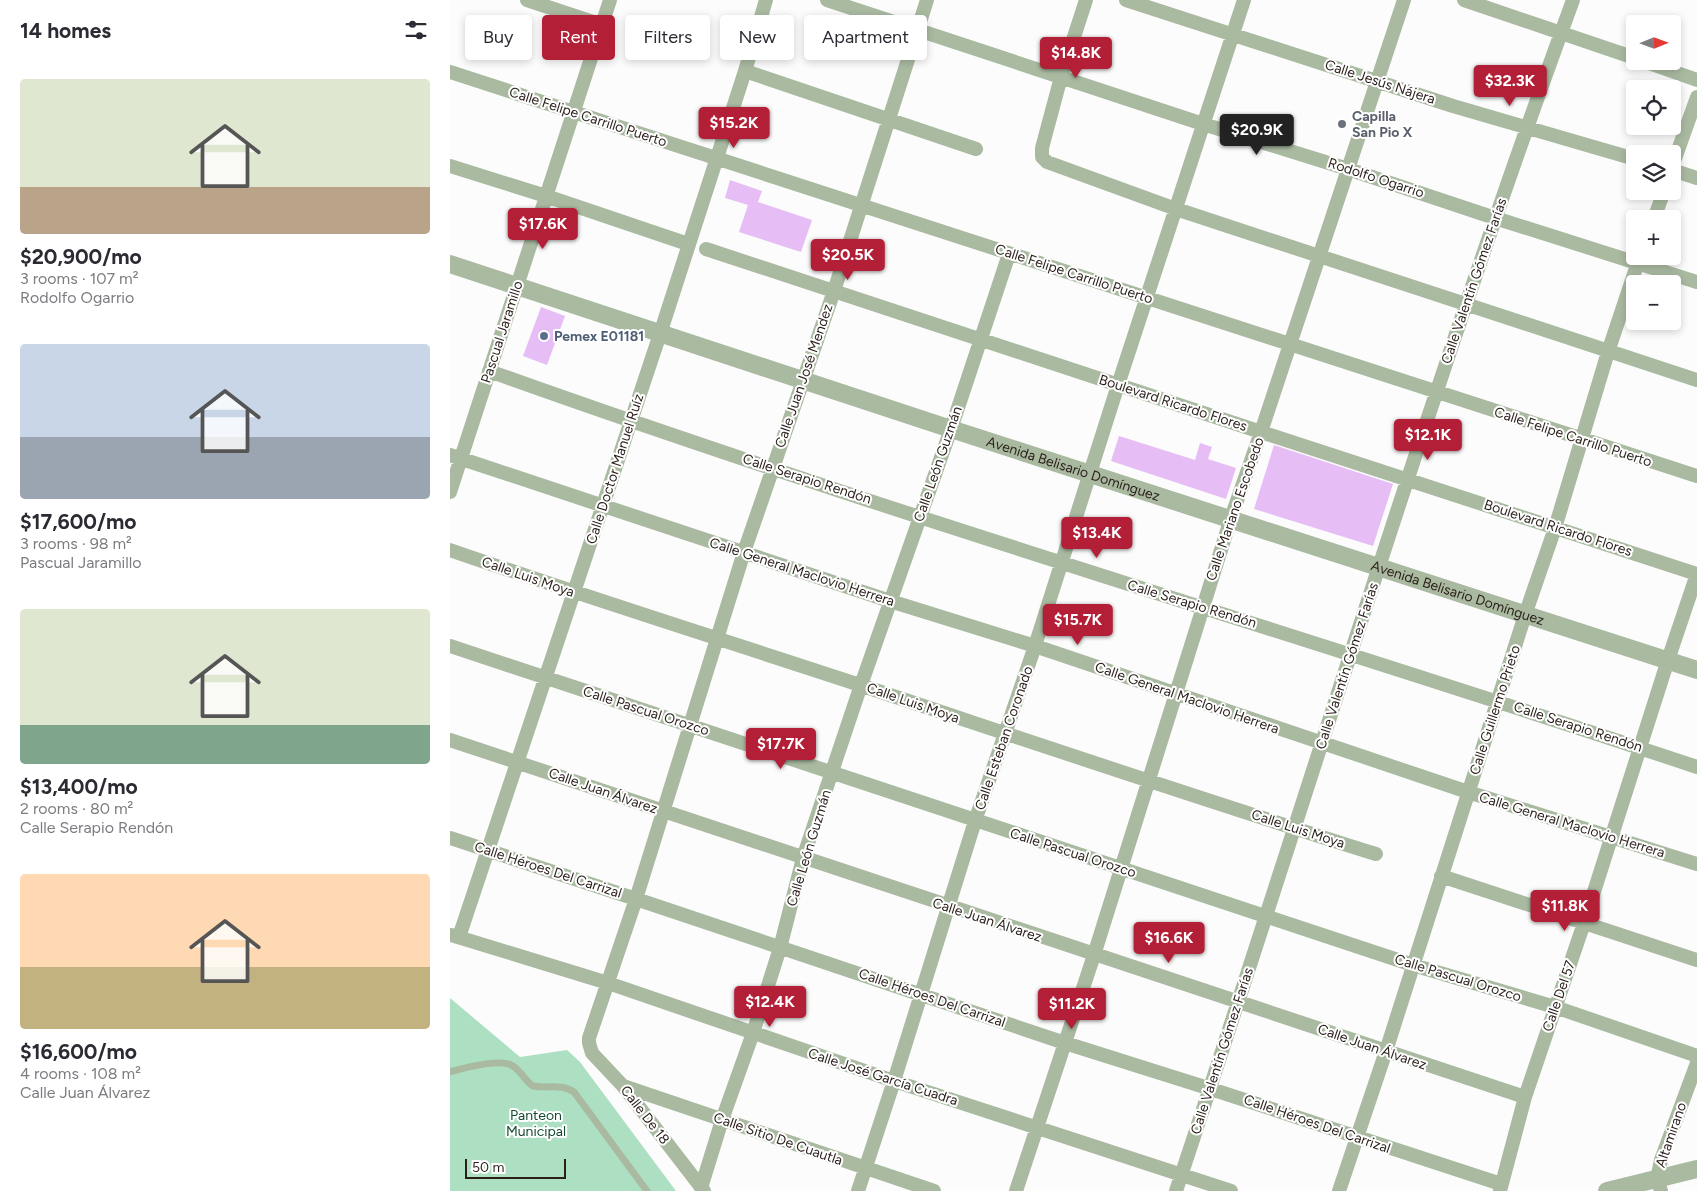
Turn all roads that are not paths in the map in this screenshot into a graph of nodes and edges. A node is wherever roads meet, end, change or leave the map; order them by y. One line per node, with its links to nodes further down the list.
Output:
1 (527, 0): 12 (street)
2 (610, 0): 13 (street, Pascual Jaramillo)
3 (766, 0): 23 (street, Calle Doctor Manuel Ruíz)
4 (827, 0): 14 (street, Rodolfo Ogarrio)
5 (927, 0): 15 (street, Calle Juan José Mendez)
6 (1086, 0): 25 (street)
7 (1126, 0): 18 (street, Calle Jesús Nájera)
8 (1244, 0): 18 (street, Calle Esteban Coronado)
9 (1404, 0): 27 (street, Calle Mariano Escobedo)
10 (1464, 0): 16 (street)
11 (1572, 0): 16 (street, Calle Valentín Gómez Farías)
12 (572, 15)
13 (605, 15)
14 (872, 15)
15 (922, 15)
16 (1561, 32): 19 (street); 32 (street, Calle Valentín Gómez Farías)
17 (927, 33): 25 (street, Rodolfo Ogarrio)
18 (1233, 35): 27 (street, Calle Jesús Nájera); 31 (street, Calle Esteban Coronado)
19 (1626, 55)
20 (590, 60): 29 (street, Pascual Jaramillo)
21 (908, 60): 30 (street, Calle Juan José Mendez)
22 (1669, 70): 26 (street)
23 (745, 71): 30 (street); 36 (street, Calle Doctor Manuel Ruíz)
24 (450, 72): 29 (street, Calle Felipe Carrillo Puerto)
25 (1061, 77): 31 (street, Rodolfo Ogarrio); 43 (street)
26 (1697, 80)
27 (1378, 82): 32 (street, Calle Jesús Nájera); 38 (street, Calle Mariano Escobedo)
28 (1697, 97): 33 (street)
29 (573, 112): 36 (street, Calle Felipe Carrillo Puerto); 41 (street, Pascual Jaramillo)
30 (889, 119): 34 (street); 42 (street, Calle Juan José Mendez)
31 (1203, 124): 38 (street, Rodolfo Ogarrio); 43 (street, Calle Esteban Coronado)
32 (1527, 127): 35 (street, Calle Jesús Nájera); 44 (street, Calle Valentín Gómez Farías)
33 (1680, 145)
34 (976, 149)
35 (1626, 156)
36 (716, 159): 42 (street, Calle Felipe Carrillo Puerto); 45 (street, Calle Doctor Manuel Ruíz)
37 (450, 166): 41 (street)
38 (1348, 169): 44 (street, Rodolfo Ogarrio); 49 (street, Calle Mariano Escobedo)
39 (1681, 172): 40 (street)
40 (1697, 178)
41 (546, 196): 45 (street); 54 (street, Pascual Jaramillo)
42 (861, 205): 47 (street, Calle Felipe Carrillo Puerto); 55 (street, Calle Juan José Mendez)
43 (1176, 209): 49 (street); 56 (street, Calle Esteban Coronado)
44 (1496, 218): 48 (street, Rodolfo Ogarrio); 57 (street, Calle Valentín Gómez Farías)
45 (688, 244): 58 (street, Calle Doctor Manuel Ruíz)
46 (706, 249): 55 (street, Boulevard Ricardo Flores)
47 (1009, 254): 56 (street, Calle Felipe Carrillo Puerto); 59 (street, Calle León Guzmán)
48 (1626, 256)
49 (1319, 257): 57 (street); 60 (street, Calle Mariano Escobedo)
50 (450, 264): 54 (street, Avenida Belisario Domínguez)
51 (1637, 265): 61 (street, Calle Guillermo Prieto)
52 (1652, 265): 53 (street, Rodolfo Ogarrio)
53 (1697, 282)
54 (517, 286): 58 (street, Avenida Belisario Domínguez); 62 (street, Pascual Jaramillo)
55 (834, 291): 59 (street, Boulevard Ricardo Flores); 63 (street, Calle Juan José Mendez)
56 (1147, 297): 60 (street, Calle Felipe Carrillo Puerto); 65 (street, Calle Esteban Coronado)
57 (1466, 303): 61 (street); 66 (street, Calle Valentín Gómez Farías)
58 (660, 334): 63 (street, Avenida Belisario Domínguez); 67 (street, Calle Doctor Manuel Ruíz)
59 (981, 340): 65 (street, Boulevard Ricardo Flores); 68 (street, Calle León Guzmán)
60 (1291, 344): 66 (street, Calle Felipe Carrillo Puerto); 69 (street, Calle Mariano Escobedo)
61 (1608, 352): 64 (street); 70 (street, Calle Guillermo Prieto)
62 (489, 371): 67 (street, Calle Serapio Rendón); 71 (street, Pascual Jaramillo)
63 (804, 380): 68 (street, Avenida Belisario Domínguez); 72 (street, Calle Juan José Mendez)
64 (1697, 380)
65 (1118, 384): 69 (street, Boulevard Ricardo Flores); 73 (street, Calle Esteban Coronado)
66 (1436, 393): 70 (street, Calle Felipe Carrillo Puerto); 75 (street, Calle Valentín Gómez Farías)
67 (631, 421): 72 (street, Calle Serapio Rendón); 77 (street, Calle Doctor Manuel Ruíz)
68 (951, 429): 73 (street, Avenida Belisario Domínguez); 78 (street, Calle León Guzmán)
69 (1261, 432): 75 (street, Boulevard Ricardo Flores); 79 (street, Calle Mariano Escobedo)
70 (1582, 439): 74 (street, Calle Felipe Carrillo Puerto); 80 (street, Calle Guillermo Prieto)
71 (456, 456): 76 (street, Pascual Jaramillo); 77 (street, Calle General Maclovio Herrera)
72 (773, 467): 78 (street, Calle Serapio Rendón); 82 (street, Calle Juan José Mendez)
73 (1090, 474): 79 (street, Avenida Belisario Domínguez); 83 (street, Calle Esteban Coronado)
74 (1697, 476)
75 (1407, 478): 80 (street, Boulevard Ricardo Flores); 84 (street, Calle Valentín Gómez Farías)
76 (450, 492)
77 (603, 504): 82 (street, Calle General Maclovio Herrera); 86 (street, Calle Doctor Manuel Ruíz)
78 (921, 516): 83 (street, Calle Serapio Rendón); 87 (street, Calle León Guzmán)
79 (1231, 518): 84 (street, Avenida Belisario Domínguez); 88 (street, Calle Mariano Escobedo)
80 (1555, 528): 85 (street, Boulevard Ricardo Flores); 89 (street, Calle Guillermo Prieto)
81 (450, 550): 86 (street, Calle Luis Moya)
82 (744, 552): 87 (street, Calle General Maclovio Herrera); 90 (street, Calle Juan José Mendez)
83 (1062, 563): 88 (street, Calle Serapio Rendón); 92 (street, Calle Esteban Coronado)
84 (1378, 567): 89 (street, Avenida Belisario Domínguez); 93 (street, Calle Valentín Gómez Farías)
85 (1697, 574): 94 (street, Calle Del 57)
86 (574, 593): 90 (street, Calle Luis Moya); 96 (street, Calle Doctor Manuel Ruíz)
87 (890, 601): 92 (street, Calle General Maclovio Herrera); 97 (street, Calle León Guzmán)
88 (1203, 606): 93 (street, Calle Serapio Rendón); 98 (street, Calle Mariano Escobedo)
89 (1525, 615): 94 (street, Avenida Belisario Domínguez); 99 (street, Calle Guillermo Prieto)
90 (716, 638): 97 (street, Calle Luis Moya); 100 (street, Calle Juan José Mendez)
91 (450, 646): 96 (street, Calle Pascual Orozco)
92 (1035, 646): 98 (street, Calle General Maclovio Herrera); 101 (street, Calle Esteban Coronado)
93 (1351, 654): 99 (street, Calle Serapio Rendón); 103 (street, Calle Valentín Gómez Farías)
94 (1668, 660): 95 (street, Avenida Belisario Domínguez); 104 (street, Calle Del 57)
95 (1697, 670)
96 (545, 678): 100 (street, Calle Pascual Orozco); 105 (street, Calle Doctor Manuel Ruíz)
97 (861, 685): 101 (street, Calle Luis Moya); 107 (street, Calle León Guzmán)
98 (1177, 694): 103 (street, Calle General Maclovio Herrera); 108 (street, Calle Mariano Escobedo)
99 (1498, 702): 104 (street, Calle Serapio Rendón); 109 (street, Calle Guillermo Prieto)
100 (690, 725): 107 (street, Calle Pascual Orozco); 110 (street, Calle Juan José Mendez)
101 (1005, 734): 108 (street, Calle Luis Moya); 111 (street, Calle Esteban Coronado)
102 (450, 740): 105 (street, Calle Juan Álvarez)
103 (1322, 743): 109 (street, Calle General Maclovio Herrera); 112 (street, Calle Valentín Gómez Farías)
104 (1640, 748): 106 (street, Calle Serapio Rendón); 113 (street, Calle Del 57)
105 (517, 762): 110 (street, Calle Juan Álvarez); 115 (street, Calle Doctor Manuel Ruíz)
106 (1697, 766)
107 (832, 772): 111 (street, Calle Pascual Orozco); 117 (street, Calle León Guzmán)
108 (1149, 780): 112 (street, Calle Luis Moya); 119 (street, Calle Mariano Escobedo)
109 (1468, 792): 113 (street, Calle General Maclovio Herrera); 120 (street, Calle Guillermo Prieto)
110 (663, 811): 117 (street, Calle Juan Álvarez); 121 (street, Calle Juan José Mendez)
111 (975, 821): 119 (street, Calle Pascual Orozco); 122 (street, Calle Esteban Coronado)
112 (1295, 828): 116 (street, Calle Luis Moya); 123 (street, Calle Valentín Gómez Farías)
113 (1611, 836): 118 (street, Calle General Maclovio Herrera); 124 (street, Calle Del 57)
114 (450, 838): 115 (street, Calle Héroes Del Carrizal)
115 (488, 850): 121 (street, Calle Héroes Del Carrizal); 125 (street, Calle Doctor Manuel Ruíz)
116 (1376, 854)
117 (803, 858): 122 (street, Calle Juan Álvarez); 126 (street, Calle León Guzmán)
118 (1697, 864)
119 (1120, 868): 123 (street, Calle Pascual Orozco); 127 (street, Calle Mariano Escobedo)
120 (1441, 876): 124 (street); 129 (street, Calle Guillermo Prieto)
121 (636, 898): 126 (street, Calle Héroes Del Carrizal); 130 (street, Calle Juan José Mendez)
122 (948, 906): 127 (street, Calle Juan Álvarez); 131 (street, Calle Esteban Coronado)
123 (1266, 916): 129 (street, Calle Pascual Orozco); 132 (street, Calle Valentín Gómez Farías)
124 (1584, 923): 128 (street); 133 (street, Calle Del 57)
125 (455, 936): 130 (street, Calle José García Cuadra)
126 (780, 948): 131 (street, Calle Héroes Del Carrizal); 134 (street, Calle León Guzmán)
127 (1094, 955): 132 (street, Calle Juan Álvarez); 136 (street, Calle Mariano Escobedo)
128 (1697, 960)
129 (1413, 965): 133 (street, Calle Pascual Orozco); 137 (street, Calle Guillermo Prieto)
130 (608, 983): 134 (street, Calle José García Cuadra); 135 (street, Calle Juan José Mendez)
131 (921, 994): 136 (street, Calle Héroes Del Carrizal); 141 (street, Calle Esteban Coronado)
132 (1238, 1001): 137 (street, Calle Juan Álvarez); 143 (street, Calle Valentín Gómez Farías)
133 (1556, 1007): 138 (street, Calle Pascual Orozco); 144 (street, Calle Del 57)
134 (753, 1033): 141 (street, Calle José García Cuadra); 145 (street, Calle León Guzmán)
135 (589, 1038): 142 (street, Calle De 18)
136 (1065, 1043): 143 (street, Calle Héroes Del Carrizal); 146 (street, Calle Mariano Escobedo)
137 (1386, 1051): 144 (street, Calle Juan Álvarez); 147 (street, Calle Guillermo Prieto)
138 (1697, 1056)
139 (1697, 1063): 151 (street, Altamirano)
140 (450, 1072): 154 (lane)
141 (894, 1081): 146 (street, Calle José García Cuadra); 148 (street, Calle Esteban Coronado)
142 (623, 1086): 145 (street, Calle Sitio De Cuautla); 153 (street, Calle De 18)
143 (1211, 1088): 147 (street, Calle Héroes Del Carrizal); 150 (street, Calle Valentín Gómez Farías)
144 (1526, 1098): 152 (street, Calle Del 57)
145 (722, 1120): 148 (street, Calle Sitio De Cuautla); 153 (street, Calle León Guzmán)
146 (1037, 1128): 150 (street, Calle José García Cuadra); 157 (street, Calle Mariano Escobedo)
147 (1357, 1138): 152 (street, Calle Héroes Del Carrizal); 160 (street, Calle Guillermo Prieto)
148 (865, 1168): 155 (street, Calle Esteban Coronado); 156 (street, Calle Sitio De Cuautla)
149 (1697, 1169): 151 (street)
150 (1181, 1174): 158 (street, Calle Valentín Gómez Farías); 159 (street, Calle José García Cuadra)
151 (1659, 1185): 161 (street)
152 (1500, 1188)
153 (702, 1189)
154 (647, 1191)
155 (858, 1191)
156 (934, 1191)
157 (1016, 1191)
158 (1176, 1191)
159 (1231, 1191)
160 (1339, 1191)
161 (1607, 1191)

